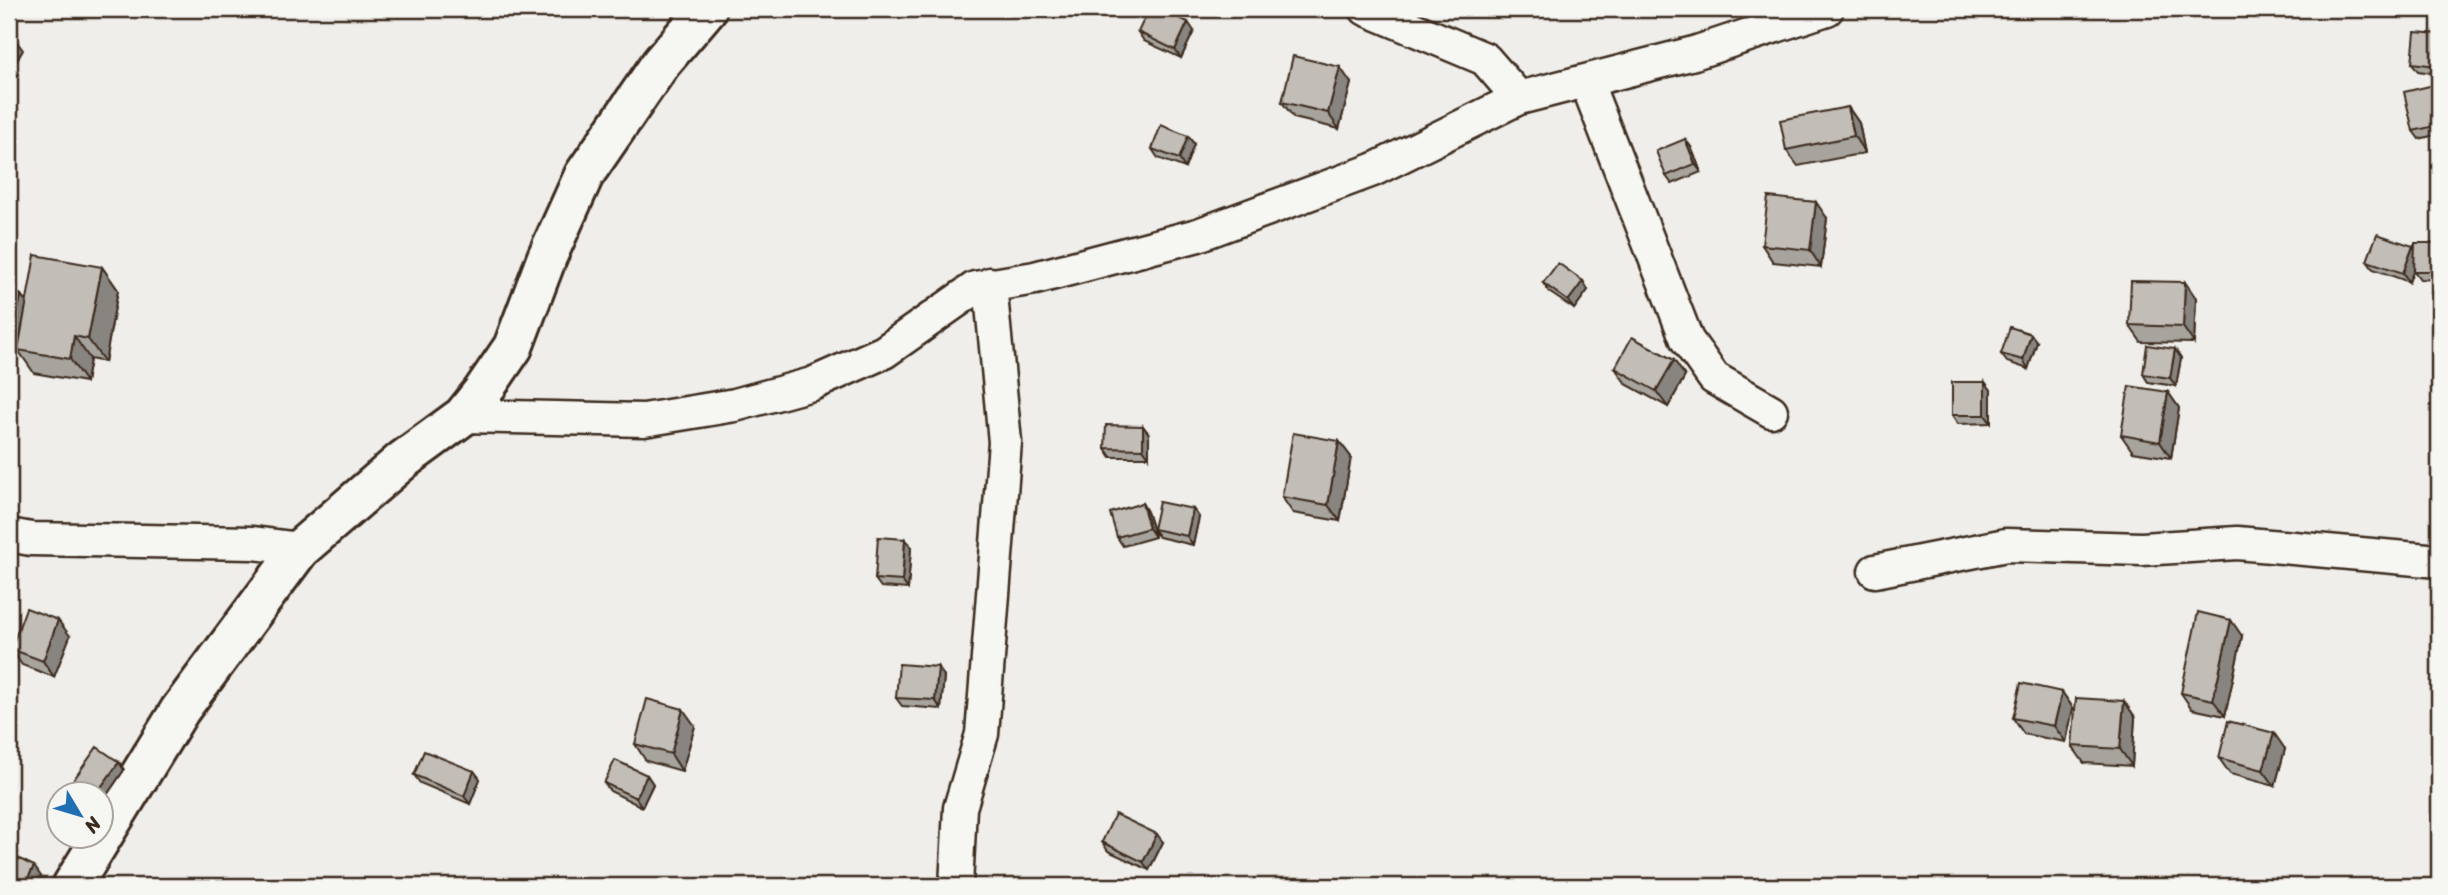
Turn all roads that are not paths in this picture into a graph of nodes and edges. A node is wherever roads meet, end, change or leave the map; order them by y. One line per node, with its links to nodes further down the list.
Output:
1 (707, 9): 8 (street)
2 (1366, 9): 5 (street)
3 (1826, 9): 4 (street)
4 (1586, 81): 5 (street); 7 (street)
5 (1519, 98): 6 (street)
6 (990, 284): 8 (street); 14 (street)
7 (1771, 411)
8 (463, 416): 10 (street)
9 (9, 535): 10 (street)
10 (300, 549): 13 (street)
11 (2439, 561): 12 (street)
12 (1875, 571)
13 (72, 886)
14 (956, 886)

